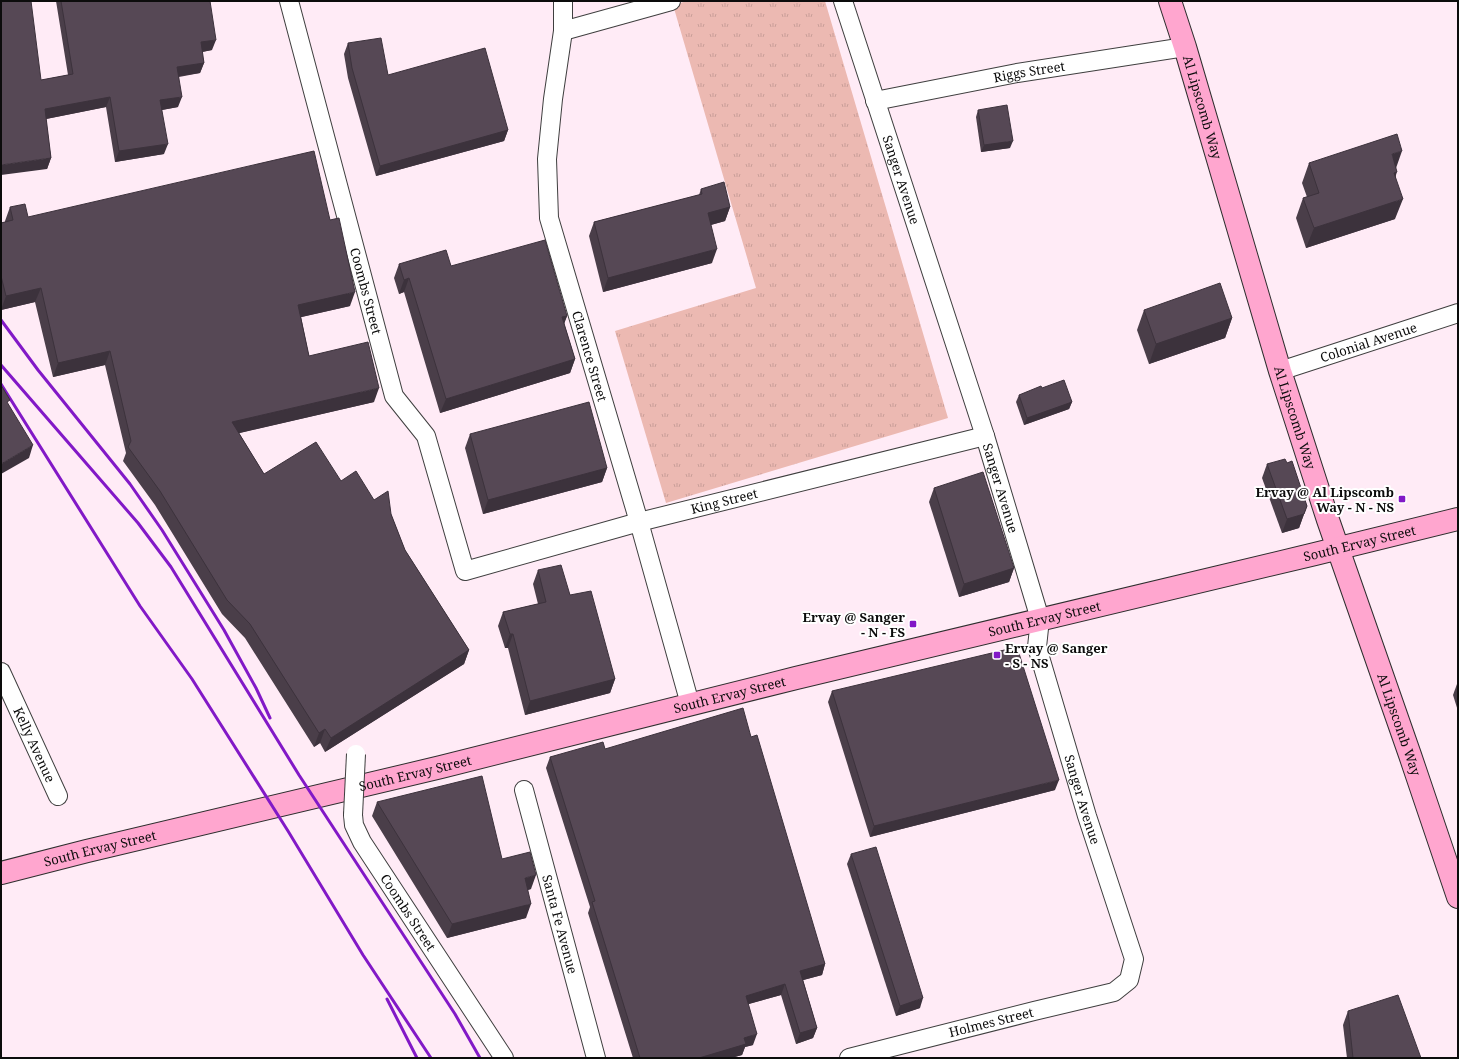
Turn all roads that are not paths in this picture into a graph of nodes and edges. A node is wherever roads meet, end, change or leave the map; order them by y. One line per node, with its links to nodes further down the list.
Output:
1 (289, 1): 15 (street, Coombs Street)
2 (563, 1): 6 (street, Clarence Street)
3 (671, 1): 6 (street)
4 (843, 1): 8 (street, Sanger Avenue)
5 (1170, 1): 7 (main road, Al Lipscomb Way)
6 (563, 32): 13 (street, Clarence Street)
7 (1185, 47): 8 (street, Riggs Street); 10 (main road, Al Lipscomb Way)
8 (875, 101): 11 (street, Sanger Avenue)
9 (1458, 313): 10 (street, Colonial Avenue)
10 (1280, 372): 14 (main road, Al Lipscomb Way)
11 (985, 436): 13 (street, King Street); 16 (street, Sanger Avenue)
12 (1458, 518): 14 (main road, South Ervay Street)
13 (639, 522): 15 (street, King Street); 18 (street, Clarence Street)
14 (1338, 548): 16 (main road, South Ervay Street); 23 (main road, Al Lipscomb Way)
15 (465, 571)
16 (1040, 619): 18 (main road, South Ervay Street); 24 (street, Sanger Avenue)
17 (1, 672): 21 (street, Kelly Avenue)
18 (690, 704): 22 (main road, South Ervay Street)
19 (356, 754): 25 (street, Coombs Street, bridge)
20 (524, 790): 26 (street, Santa Fe Avenue)
21 (58, 796)
22 (1, 873)
23 (1458, 897)
24 (1129, 980): 27 (street, Holmes Street)
25 (504, 1058)
26 (596, 1058)
27 (849, 1058)

